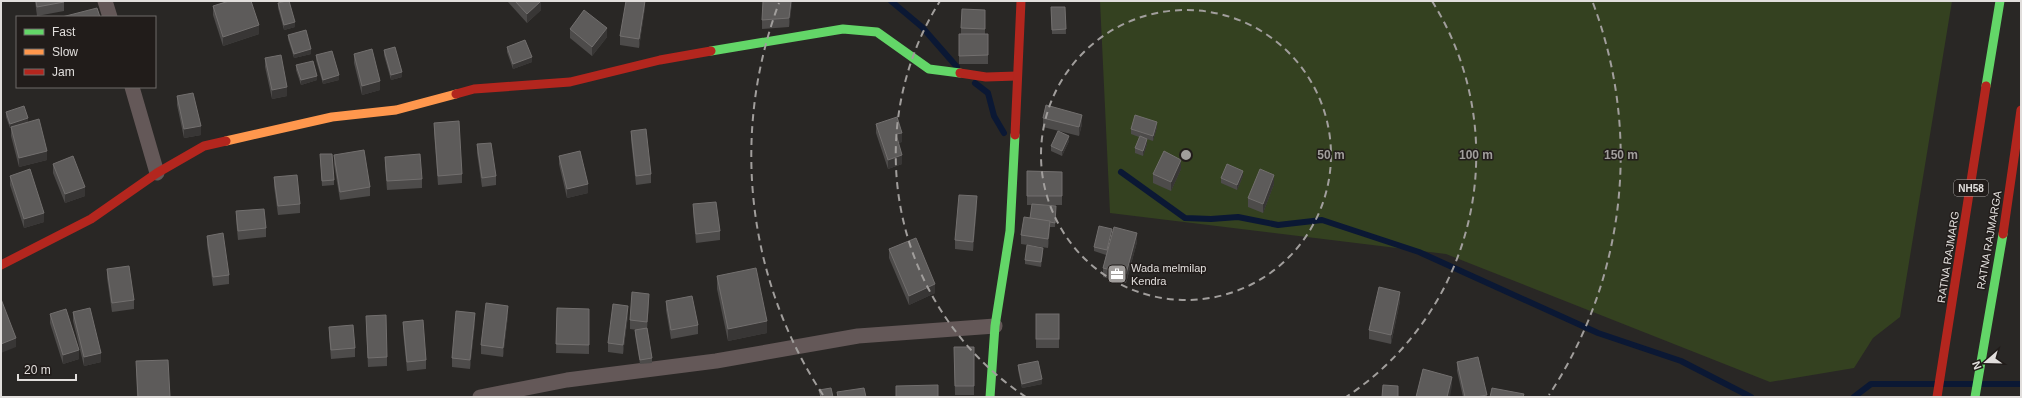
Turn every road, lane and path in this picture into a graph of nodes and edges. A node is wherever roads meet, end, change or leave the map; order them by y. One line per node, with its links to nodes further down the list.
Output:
1 (105, 1): 4 (street)
2 (1020, 1): 5 (main road)
3 (2000, 1): 13 (main road, RATNA RAJMARG / NH58)
4 (110, 16)
5 (1018, 76): 8 (main road); 10 (main road)
6 (132, 88): 8 (street)
7 (2021, 110): 14 (main road, RATNA RAJMARGA)
8 (157, 173): 9 (main road)
9 (1, 265)
10 (995, 326): 11 (street); 12 (main road)
11 (480, 397)
12 (990, 397)
13 (1937, 397)
14 (1975, 397)

